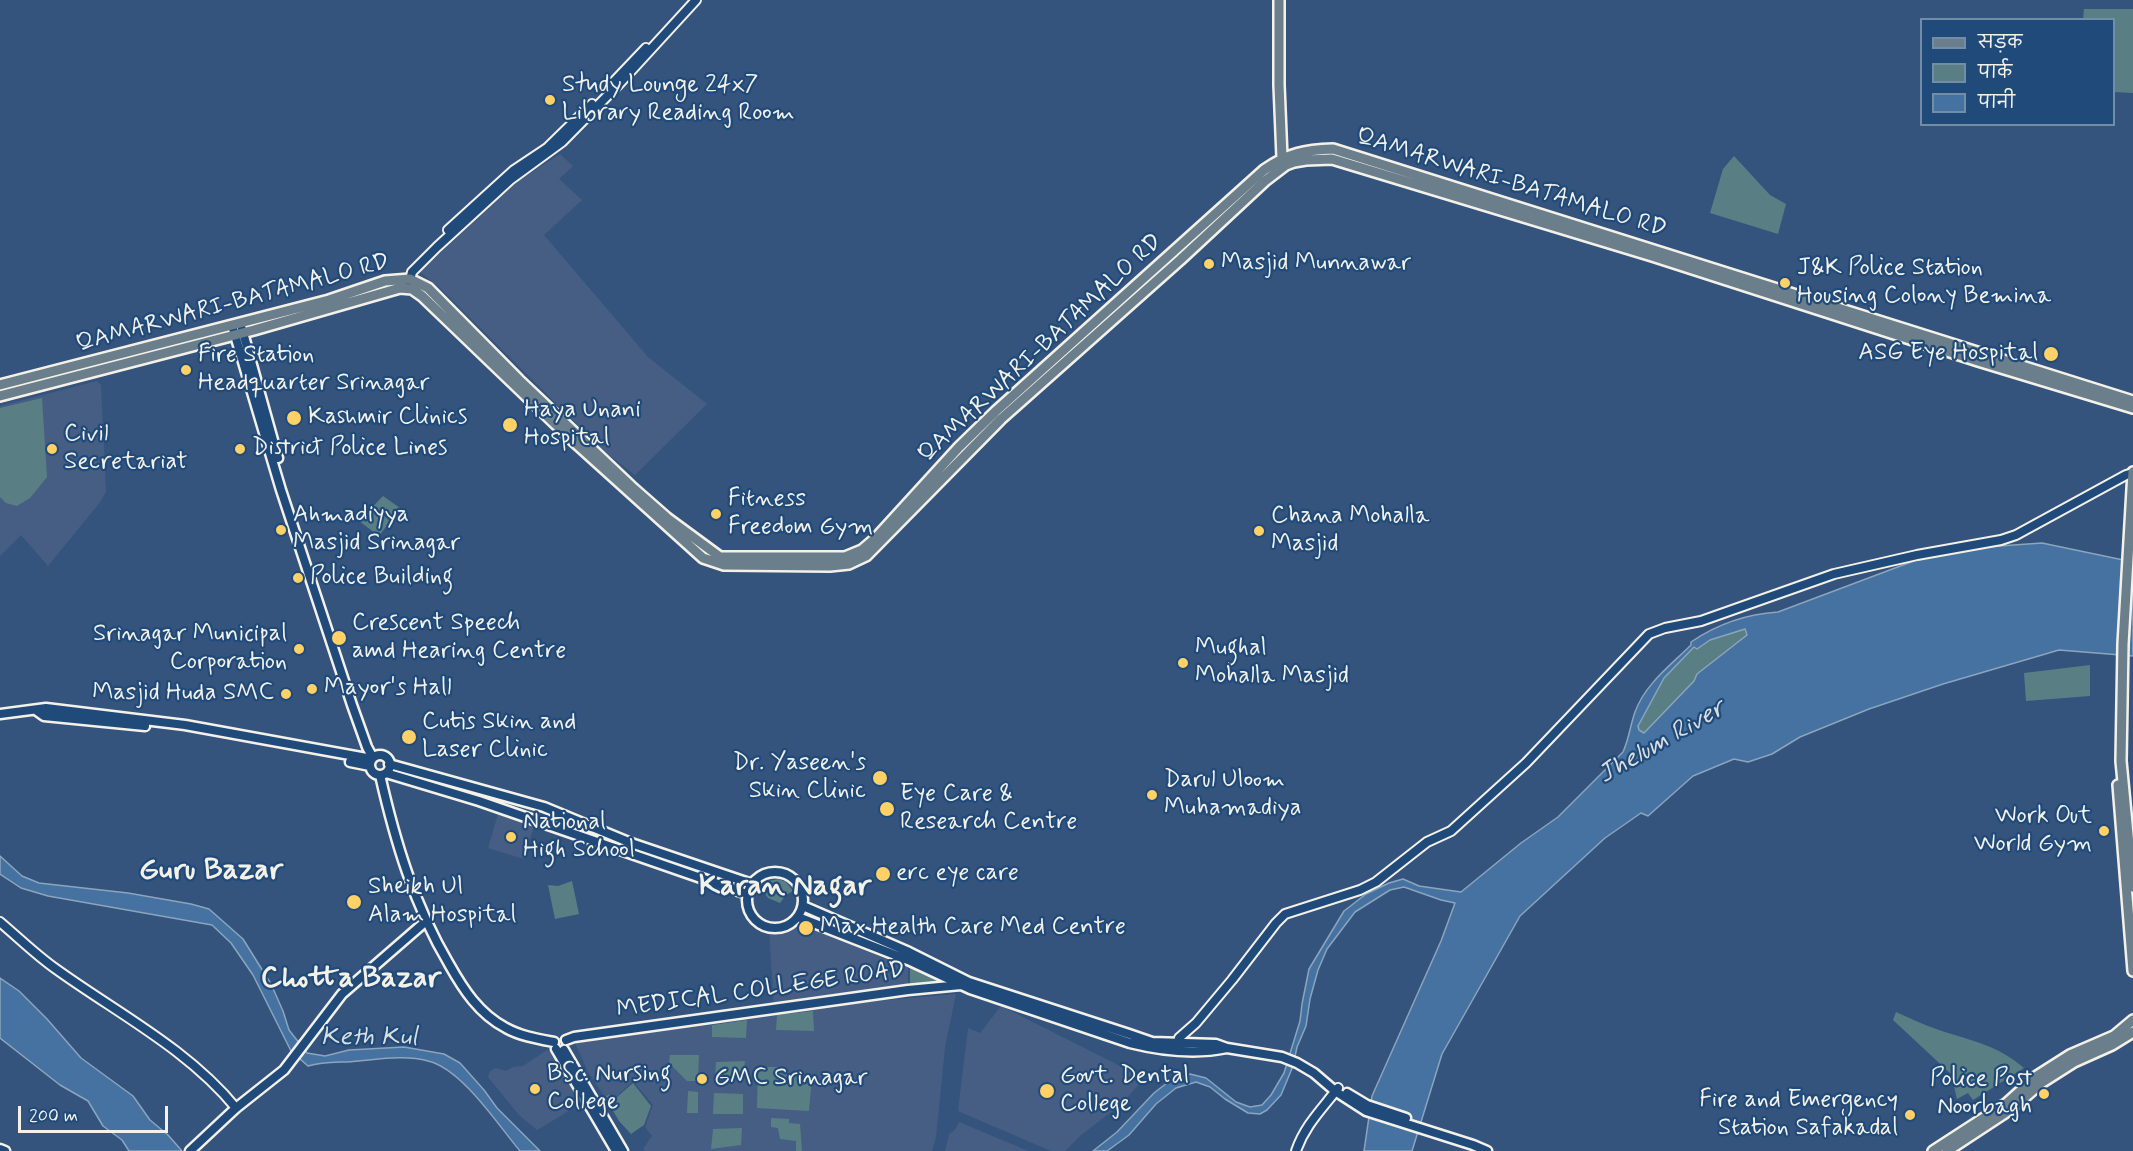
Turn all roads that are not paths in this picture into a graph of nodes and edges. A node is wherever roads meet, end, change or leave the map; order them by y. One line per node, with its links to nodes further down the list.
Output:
1 (689, 0): 4 (street)
2 (696, 0): 4 (street)
3 (1279, 0): 5 (main road)
4 (660, 37): 11 (street)
5 (1282, 158): 6 (main road); 7 (main road, QAMARWARI-BATAMALO RD); 9 (main road, QAMARWARI-BATAMALO RD)
6 (1265, 181): 8 (main road, QAMARWARI-BATAMALO RD); 10 (main road, QAMARWARI-BATAMALO RD)
7 (1478, 194): 8 (main road); 15 (main road, QAMARWARI-BATAMALO RD)
8 (1471, 202): 16 (main road, QAMARWARI-BATAMALO RD)
9 (1190, 237): 10 (main road); 11 (main road, QAMARWARI-BATAMALO RD)
10 (1197, 244): 11 (main road, QAMARWARI-BATAMALO RD)
11 (406, 283): 12 (main road, QAMARWARI-BATAMALO RD); 12 (main road, QAMARWARI-BATAMALO RD)
12 (238, 329): 13 (main road, QAMARWARI-BATAMALO RD); 14 (main road, QAMARWARI-BATAMALO RD); 19 (main road)
13 (0, 385)
14 (0, 396)
15 (2133, 400)
16 (2133, 408)
17 (2133, 472): 21 (main road); 36 (street)
18 (0, 714): 19 (main road)
19 (373, 760): 20 (main road); 20 (main road)
20 (385, 771): 22 (main road); 23 (main road); 30 (main road)
21 (2121, 773): 25 (main road); 31 (main road)
22 (666, 854): 23 (main road); 24 (main road)
23 (662, 865): 26 (main road)
24 (752, 884): 26 (main road); 27 (main road)
25 (2133, 887)
26 (747, 894): 28 (main road)
27 (803, 906): 28 (main road); 36 (main road)
28 (798, 917): 32 (main road)
29 (0, 922): 38 (street)
30 (425, 922): 35 (main road); 38 (main road)
31 (2133, 971)
32 (961, 985): 35 (main road, MEDICAL COLLEGE ROAD); 36 (main road)
33 (2133, 1020): 47 (main road)
34 (2133, 1032): 48 (main road)
35 (558, 1047): 40 (main road)
36 (1181, 1047): 37 (main road)
37 (1335, 1088): 39 (main road); 44 (street)
38 (236, 1108): 43 (main road)
39 (1434, 1130): 45 (main road); 46 (main road)
40 (618, 1148)
41 (0, 1149): 42 (main road)
42 (5, 1151)
43 (190, 1151)
44 (1296, 1151)
45 (1487, 1151)
46 (1493, 1151)
47 (1933, 1151)
48 (1947, 1151)

